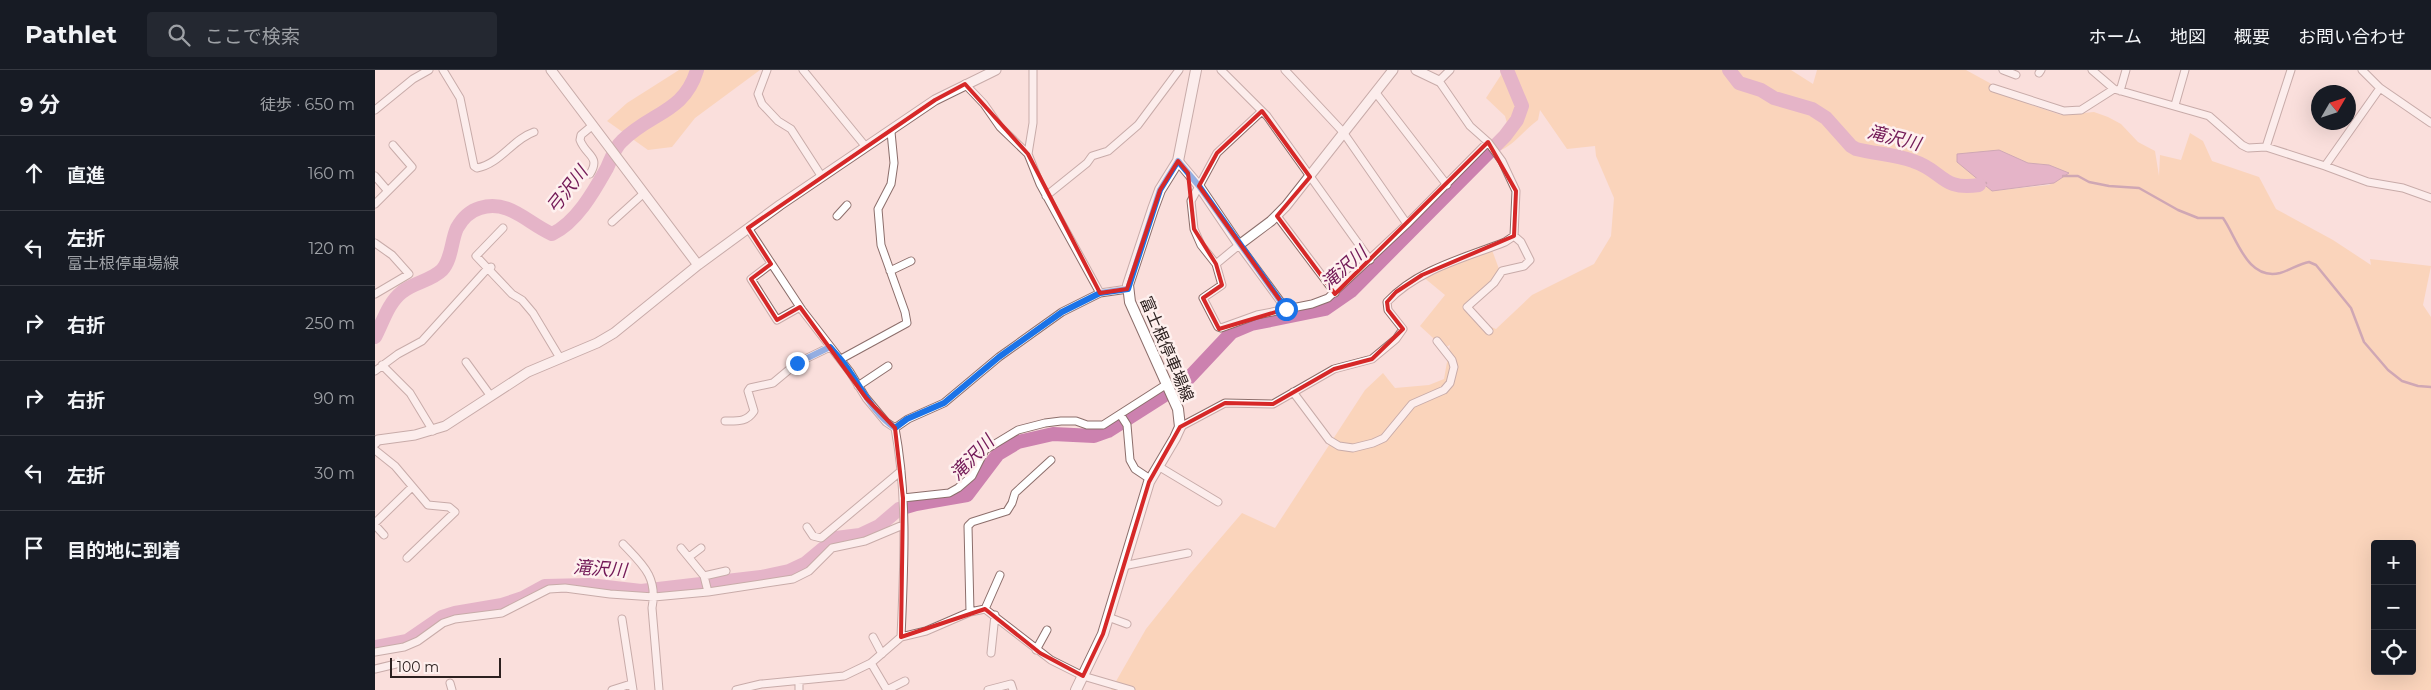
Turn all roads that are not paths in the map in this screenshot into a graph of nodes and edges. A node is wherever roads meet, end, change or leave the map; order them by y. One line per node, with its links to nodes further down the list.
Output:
1 (429, 70): 29 (street)
2 (443, 70): 33 (street)
3 (551, 70): 32 (street)
4 (767, 70): 44 (street)
5 (803, 70): 39 (street)
6 (996, 70): 23 (street)
7 (1033, 70): 40 (street)
8 (1179, 70): 51 (street)
9 (1196, 70): 41 (main road, 富士根停車場線)
10 (1221, 70): 30 (street)
11 (1285, 70): 35 (street)
12 (1393, 70): 27 (street)
13 (1416, 70): 22 (street)
14 (1450, 70): 22 (street)
15 (2003, 70): 21 (street)
16 (2092, 70): 26 (street)
17 (2126, 70): 26 (street)
18 (2185, 70): 28 (street)
19 (2291, 70): 38 (street)
20 (2362, 70): 25 (street)
21 (2016, 75)
22 (1439, 81): 36 (street)
23 (965, 84): 34 (street); 40 (street)
24 (1993, 88): 26 (street)
25 (2379, 88): 31 (street); 42 (street)
26 (2117, 90): 28 (street)
27 (1376, 93): 35 (street); 47 (street)
28 (2175, 105): 38 (street)
29 (375, 110)
30 (1262, 111): 45 (street); 48 (street)
31 (2431, 123)
32 (593, 126): 43 (street); 50 (street)
33 (534, 132)
34 (891, 132): 39 (street); 70 (street)
35 (1343, 132): 45 (street); 58 (street)
36 (1489, 144): 47 (street); 61 (street)
37 (393, 145): 49 (street)
38 (2266, 147): 42 (street)
39 (866, 148): 44 (street)
40 (1028, 154): 51 (street)
41 (1178, 161): 48 (street); 71 (main road, 富士根停車場線)
42 (2325, 166): 52 (street)
43 (590, 174)
44 (822, 177): 60 (street)
45 (1310, 177): 56 (street); 64 (street)
46 (376, 180): 49 (street)
47 (1447, 185): 58 (street)
48 (1199, 186): 63 (street); 67 (street)
49 (387, 190): 53 (street)
50 (643, 193): 57 (street); 68 (street)
51 (1046, 196): 72 (street)
52 (2431, 198)
53 (375, 204)
54 (847, 205): 55 (street)
55 (837, 216)
56 (1277, 216): 63 (street); 73 (street)
57 (612, 222)
58 (1407, 224): 64 (street)
59 (503, 228): 69 (street)
60 (748, 228): 66 (street); 68 (street)
61 (1514, 236): 77 (street); 88 (street)
62 (375, 243): 74 (street)
63 (1239, 245): 67 (street); 76 (street)
64 (1370, 260): 73 (street)
65 (911, 261): 70 (street)
66 (771, 264): 75 (street); 75 (street)
67 (1216, 264): 76 (street)
68 (698, 265): 80 (street)
69 (489, 268): 80 (street); 83 (street)
70 (890, 271): 81 (street)
71 (1128, 289): 72 (street); 86 (main road, 富士根停車場線)
72 (1100, 293): 93 (street)
73 (1335, 293): 76 (street)
74 (375, 294)
75 (800, 307): 79 (street)
76 (1286, 309)
77 (1489, 331)
78 (1437, 341): 88 (street)
79 (830, 347): 81 (street); 91 (street)
80 (560, 358): 89 (street)
81 (841, 360): 87 (street)
82 (466, 362): 89 (street)
83 (382, 365): 85 (street); 94 (street)
84 (888, 366): 87 (street)
85 (375, 371)
86 (1167, 384): 90 (street); 92 (main road, 富士根停車場線)
87 (858, 386): 93 (street)
88 (1293, 392): 92 (street)
89 (489, 395): 94 (street)
90 (1120, 414): 100 (street); 102 (street)
91 (725, 421)
92 (1180, 427): 98 (main road, 富士根停車場線)
93 (895, 428): 99 (street)
94 (433, 431): 95 (street)
95 (375, 442)
96 (375, 450): 101 (street)
97 (1051, 460): 121 (street)
98 (1158, 466): 100 (main road, 富士根停車場線); 103 (street)
99 (901, 471): 102 (street); 106 (street)
100 (1150, 479): 114 (main road, 富士根停車場線)
101 (412, 487): 105 (street); 113 (street)
102 (903, 499): 104 (street)
103 (1218, 502)
104 (903, 521): 118 (street); 128 (street)
105 (375, 524): 107 (street)
106 (807, 528)
107 (384, 535)
108 (623, 544): 119 (street)
109 (681, 548): 112 (street)
110 (701, 548): 112 (street)
111 (1188, 553): 114 (street)
112 (689, 557): 117 (street)
113 (407, 558)
114 (1123, 566): 123 (main road, 富士根停車場線)
115 (726, 571): 117 (street)
116 (1000, 575): 120 (street)
117 (704, 576): 118 (street)
118 (708, 592): 119 (street)
119 (654, 597): 130 (street); 143 (street)
120 (985, 609): 121 (street); 122 (street)
121 (970, 612): 128 (street)
122 (995, 615): 129 (street); 131 (street)
123 (1108, 618): 125 (street); 136 (main road, 富士根停車場線)
124 (622, 619): 139 (street)
125 (1127, 624)
126 (1047, 630): 129 (street)
127 (873, 637): 132 (street)
128 (901, 637): 132 (street)
129 (1036, 650): 136 (street)
130 (375, 652)
131 (991, 653)
132 (882, 654): 133 (street)
133 (871, 663): 137 (street); 146 (street)
134 (396, 664): 135 (street)
135 (375, 669)
136 (1083, 676): 149 (main road, 富士根停車場線); 150 (street)
137 (799, 682): 141 (street); 145 (street)
138 (905, 682): 146 (street)
139 (632, 687): 142 (street)
140 (761, 687): 141 (street); 144 (street)
141 (779, 687)
142 (611, 690)
143 (659, 690)
144 (736, 690)
145 (799, 690)
146 (887, 690)
147 (988, 690): 148 (street)
148 (1013, 690)
149 (1076, 690)
150 (1131, 690)

